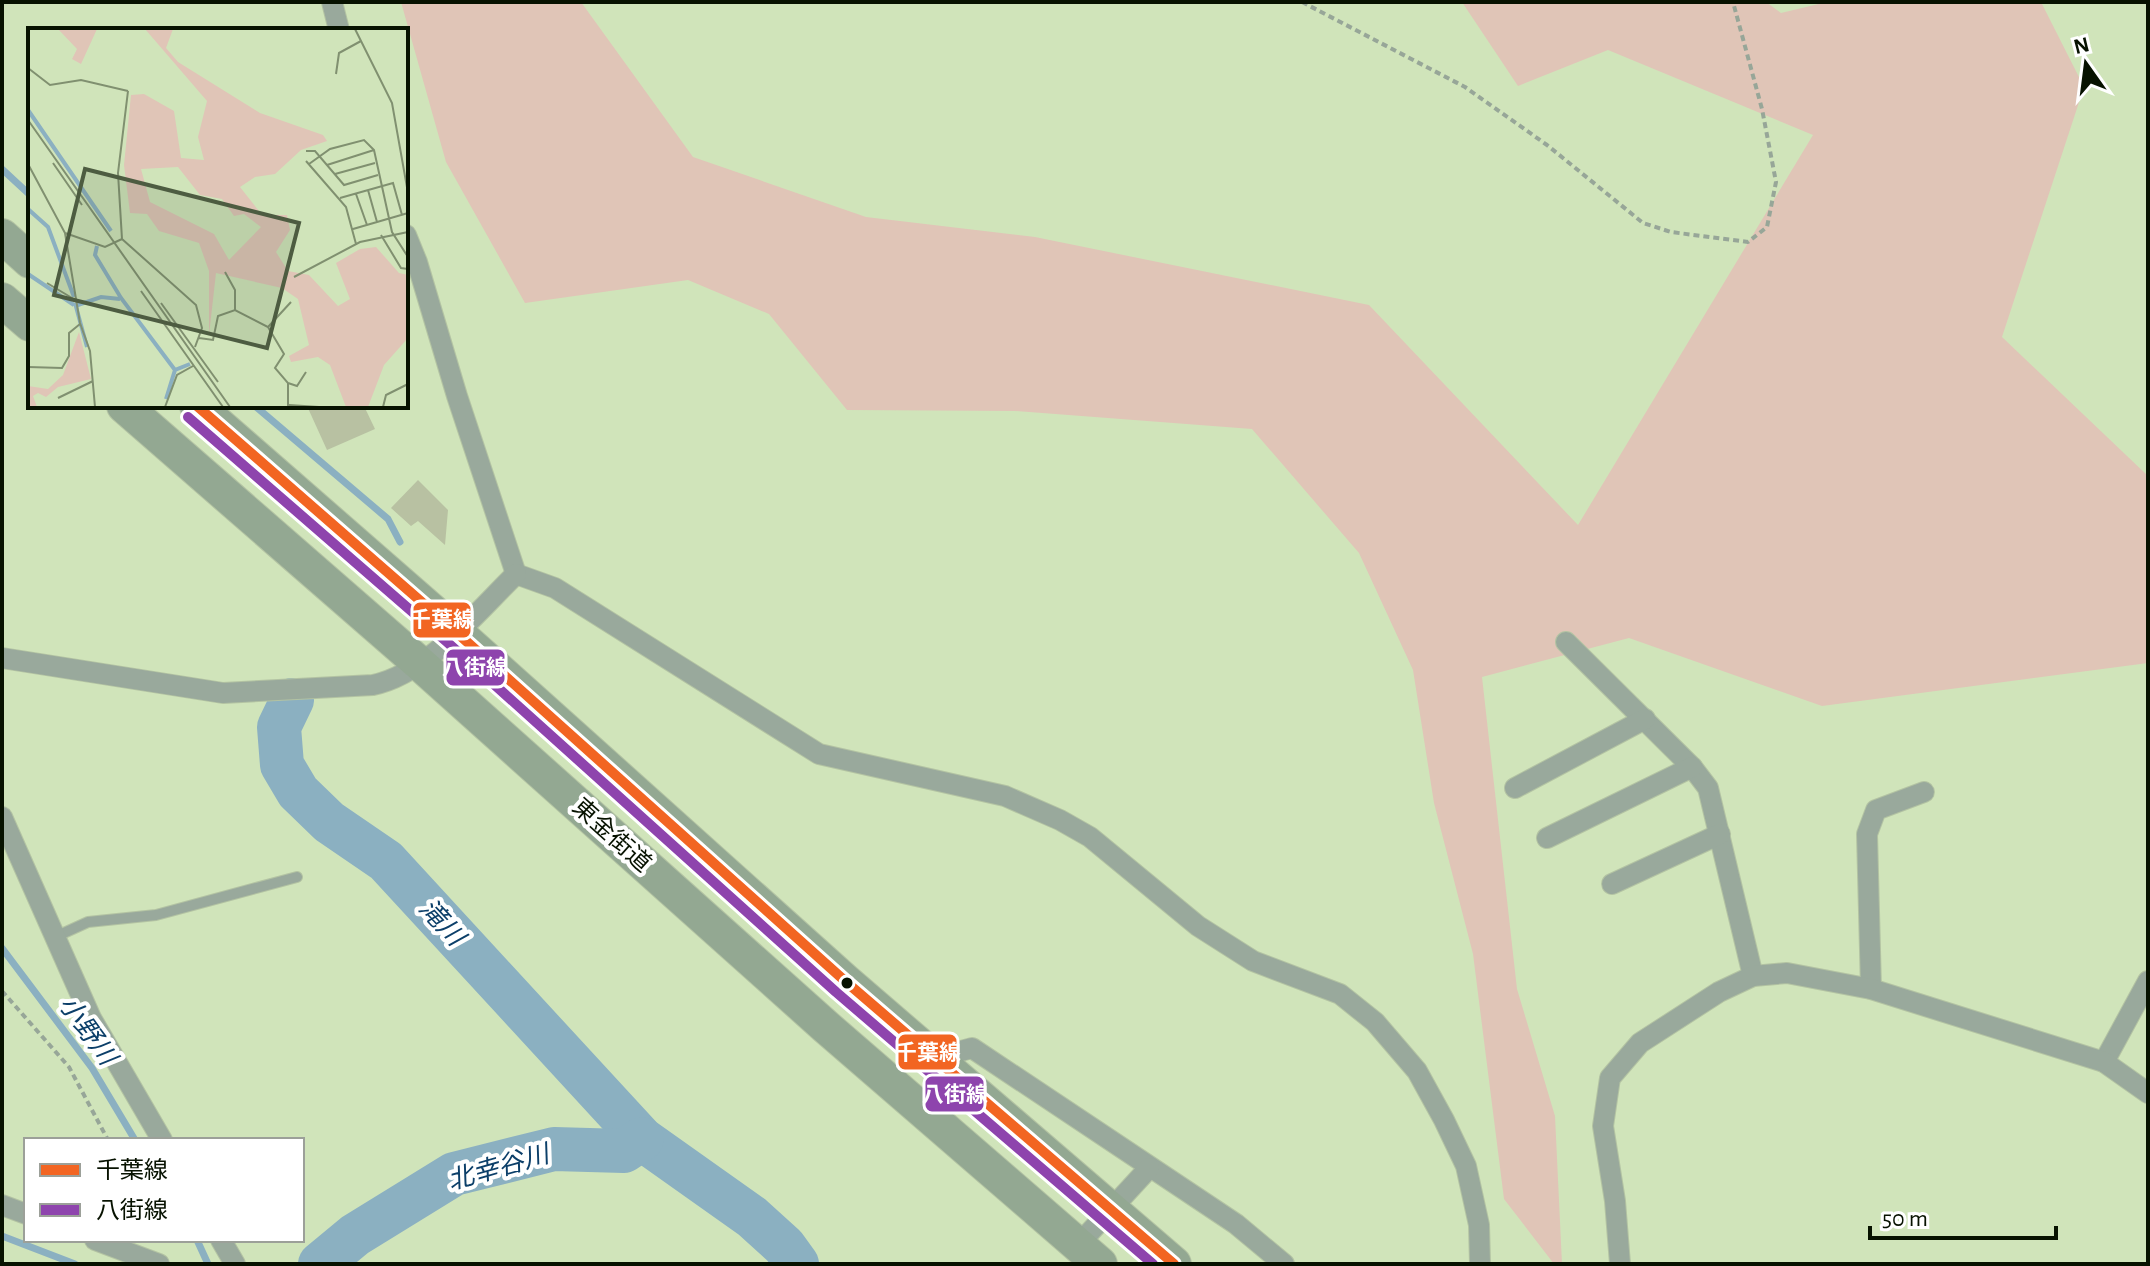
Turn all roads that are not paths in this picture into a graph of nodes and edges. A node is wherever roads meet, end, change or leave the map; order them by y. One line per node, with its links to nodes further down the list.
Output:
1 (332, 2): 2 (street)
2 (338, 28)
3 (2, 236): 5 (highway)
4 (408, 240): 10 (street)
5 (28, 259)
6 (2, 300): 7 (highway)
7 (28, 322)
8 (126, 408): 14 (highway, 東金街道)
9 (199, 408): 11 (highway, 東金街道)
10 (516, 574): 11 (street); 43 (street)
11 (456, 632): 14 (street); 28 (highway, 東金街道)
12 (1566, 642): 15 (street)
13 (2, 658): 14 (street)
14 (419, 663): 38 (highway, 東金街道)
15 (1645, 719): 16 (street); 17 (street)
16 (1692, 767): 20 (street); 21 (street)
17 (1515, 788)
18 (1924, 792): 27 (street)
19 (2, 817): 24 (street)
20 (1720, 834): 23 (street); 25 (street)
21 (1547, 838)
22 (297, 877): 24 (lane)
23 (1612, 884)
24 (55, 937): 31 (street)
25 (1753, 976): 27 (street); 44 (street)
26 (2148, 981): 29 (street)
27 (1871, 989): 29 (street)
28 (935, 1058): 32 (street); 34 (highway, 東金街道)
29 (2104, 1062): 30 (street)
30 (2148, 1093)
31 (161, 1138)
32 (1149, 1168): 34 (street); 42 (street)
33 (2, 1205): 35 (street)
34 (1110, 1210): 38 (street); 41 (highway, 東金街道)
35 (24, 1213)
36 (100, 1242): 39 (street)
37 (222, 1242): 40 (street)
38 (1089, 1255)
39 (159, 1264)
40 (235, 1264)
41 (1174, 1264)
42 (1284, 1264)
43 (1480, 1264)
44 (1620, 1264)

